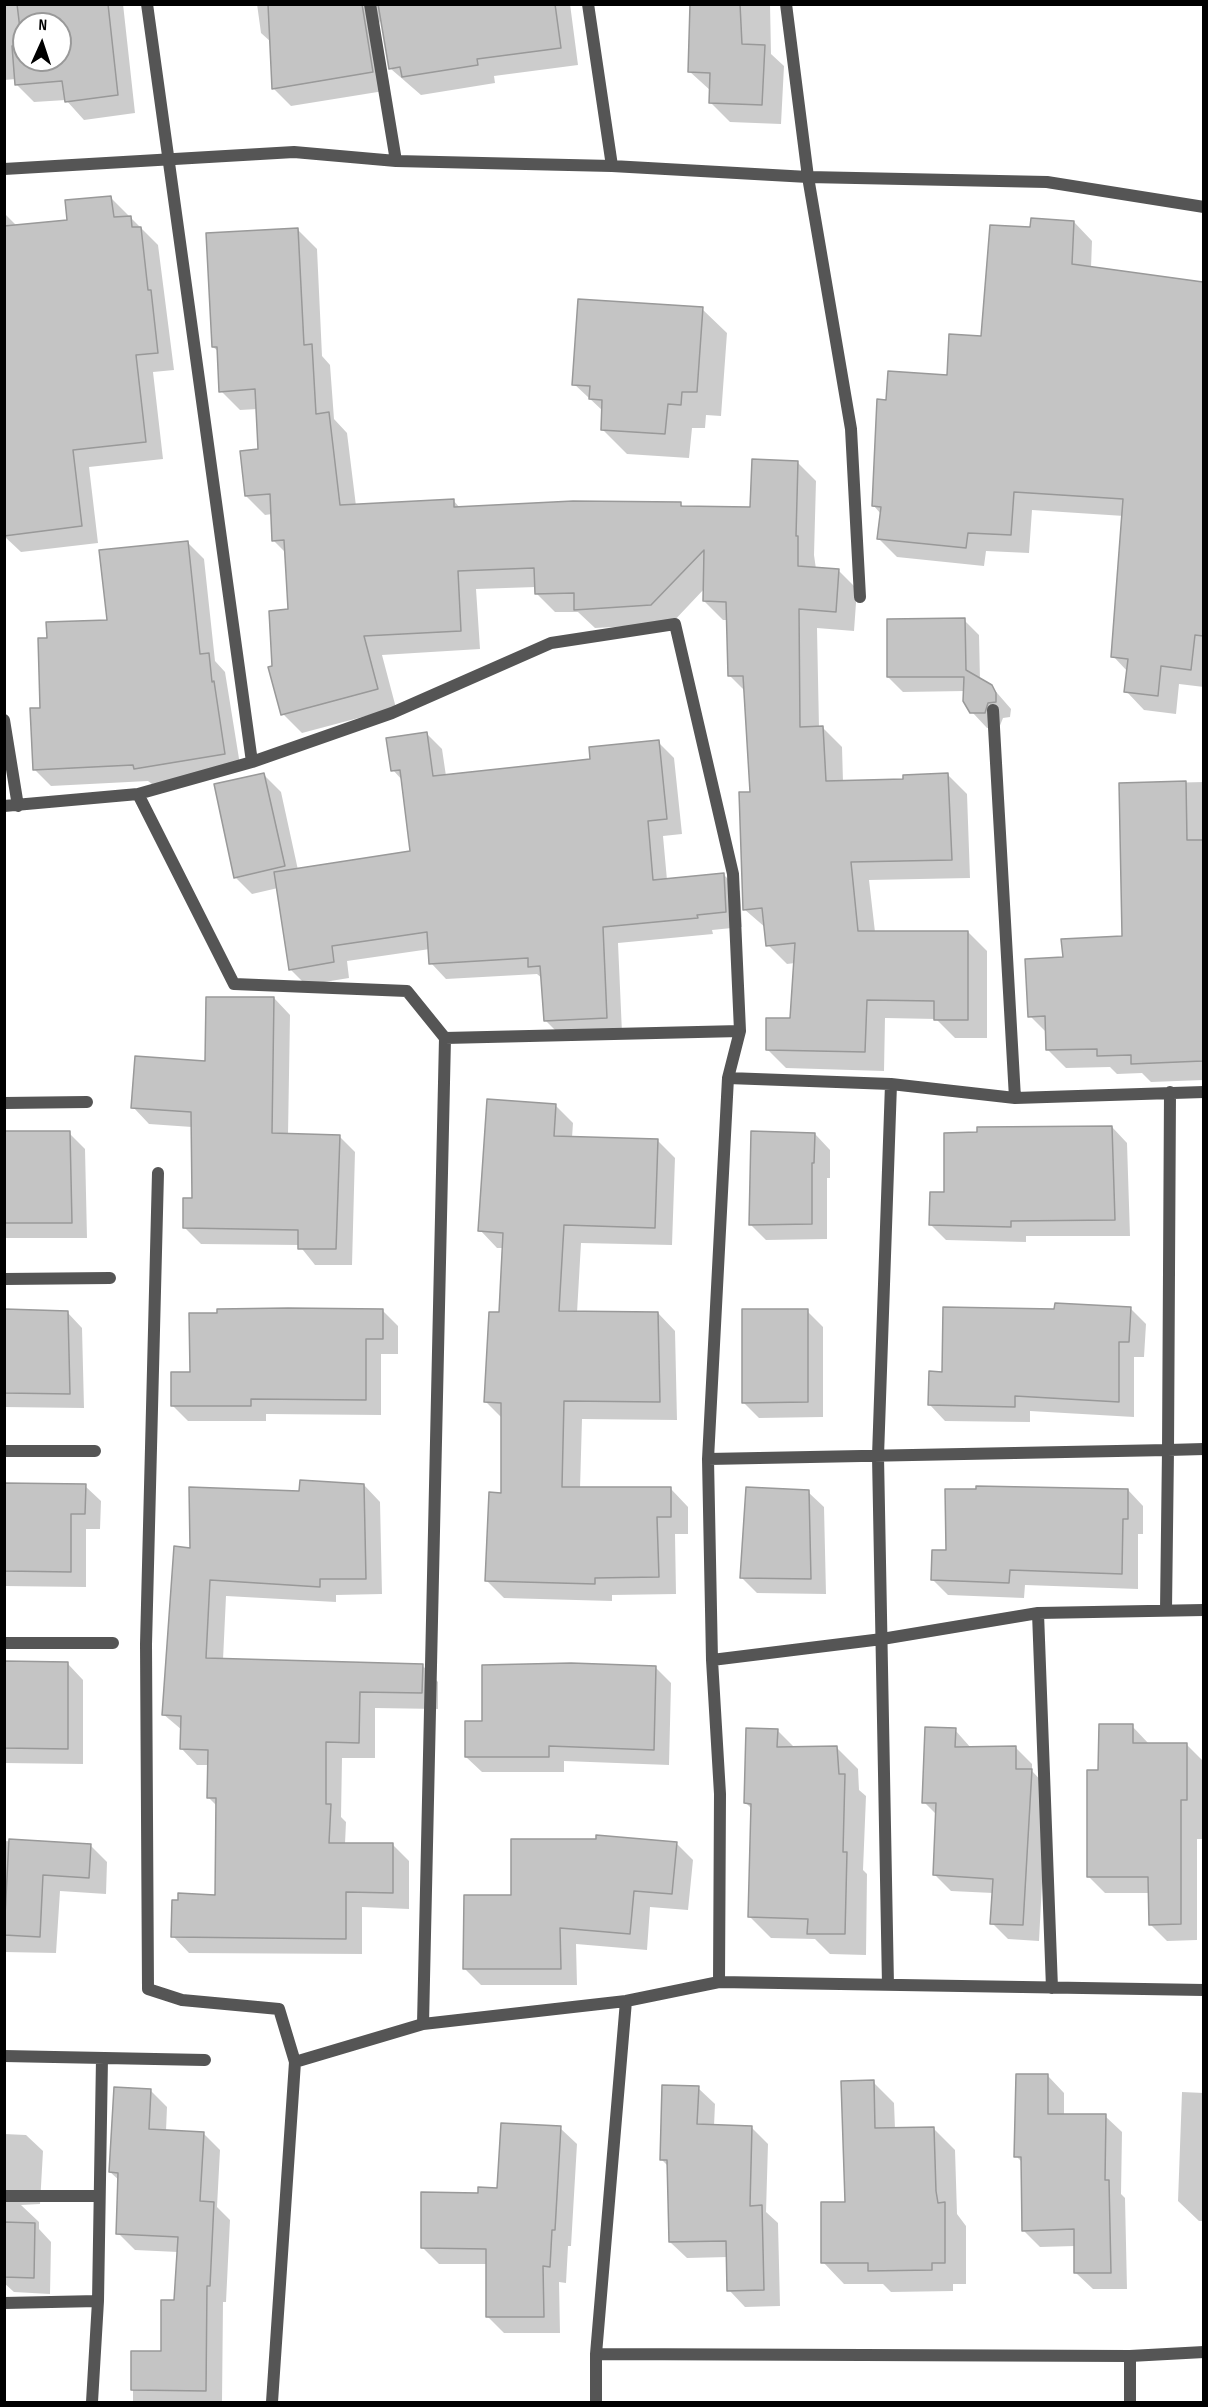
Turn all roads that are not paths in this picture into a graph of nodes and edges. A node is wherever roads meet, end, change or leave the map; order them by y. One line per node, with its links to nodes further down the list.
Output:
1 (147, 4): 5 (street)
2 (370, 4): 6 (street)
3 (588, 4): 7 (street)
4 (786, 4): 9 (street)
5 (169, 158): 6 (street); 8 (street); 14 (street)
6 (396, 161): 7 (street)
7 (612, 166): 9 (street)
8 (4, 169)
9 (808, 177): 10 (street); 11 (street)
10 (1203, 207)
11 (860, 597)
12 (993, 710): 24 (street)
13 (4, 720): 17 (street)
14 (252, 762): 15 (street); 18 (street)
15 (138, 794): 17 (street); 19 (street)
16 (4, 806): 17 (street)
17 (18, 806)
18 (740, 1031): 19 (street); 20 (street)
19 (445, 1038): 48 (street)
20 (728, 1078): 21 (street); 35 (street)
21 (891, 1084): 24 (street); 34 (street)
22 (1170, 1092): 23 (street); 24 (street); 31 (street)
23 (1203, 1092)
24 (1016, 1098)
25 (87, 1102): 26 (street)
26 (4, 1103)
27 (158, 1173): 52 (street)
28 (110, 1278): 29 (street)
29 (4, 1279)
30 (1203, 1449): 31 (street)
31 (1168, 1450): 34 (street); 36 (street)
32 (4, 1451): 33 (street)
33 (94, 1451)
34 (878, 1456): 35 (street); 39 (street)
35 (708, 1459): 42 (street)
36 (1166, 1610): 37 (street); 38 (street)
37 (1203, 1610)
38 (1038, 1613): 39 (street); 45 (street)
39 (882, 1639): 42 (street); 44 (street)
40 (4, 1643): 41 (street)
41 (113, 1643)
42 (712, 1660): 43 (street)
43 (719, 1982): 44 (street); 47 (street)
44 (888, 1985): 45 (street)
45 (1052, 1988): 46 (street)
46 (1203, 1990)
47 (626, 2001): 48 (street); 58 (street)
48 (423, 2024): 52 (street)
49 (4, 2056): 50 (street)
50 (102, 2058): 51 (street); 54 (street)
51 (205, 2060)
52 (295, 2062): 61 (street)
53 (4, 2196): 54 (street)
54 (99, 2196): 55 (street)
55 (98, 2301): 56 (street); 60 (street)
56 (4, 2303)
57 (1203, 2352): 59 (street)
58 (596, 2354): 59 (street); 62 (street)
59 (1130, 2356): 63 (street)
60 (92, 2403)
61 (272, 2403)
62 (596, 2403)
63 (1131, 2403)

